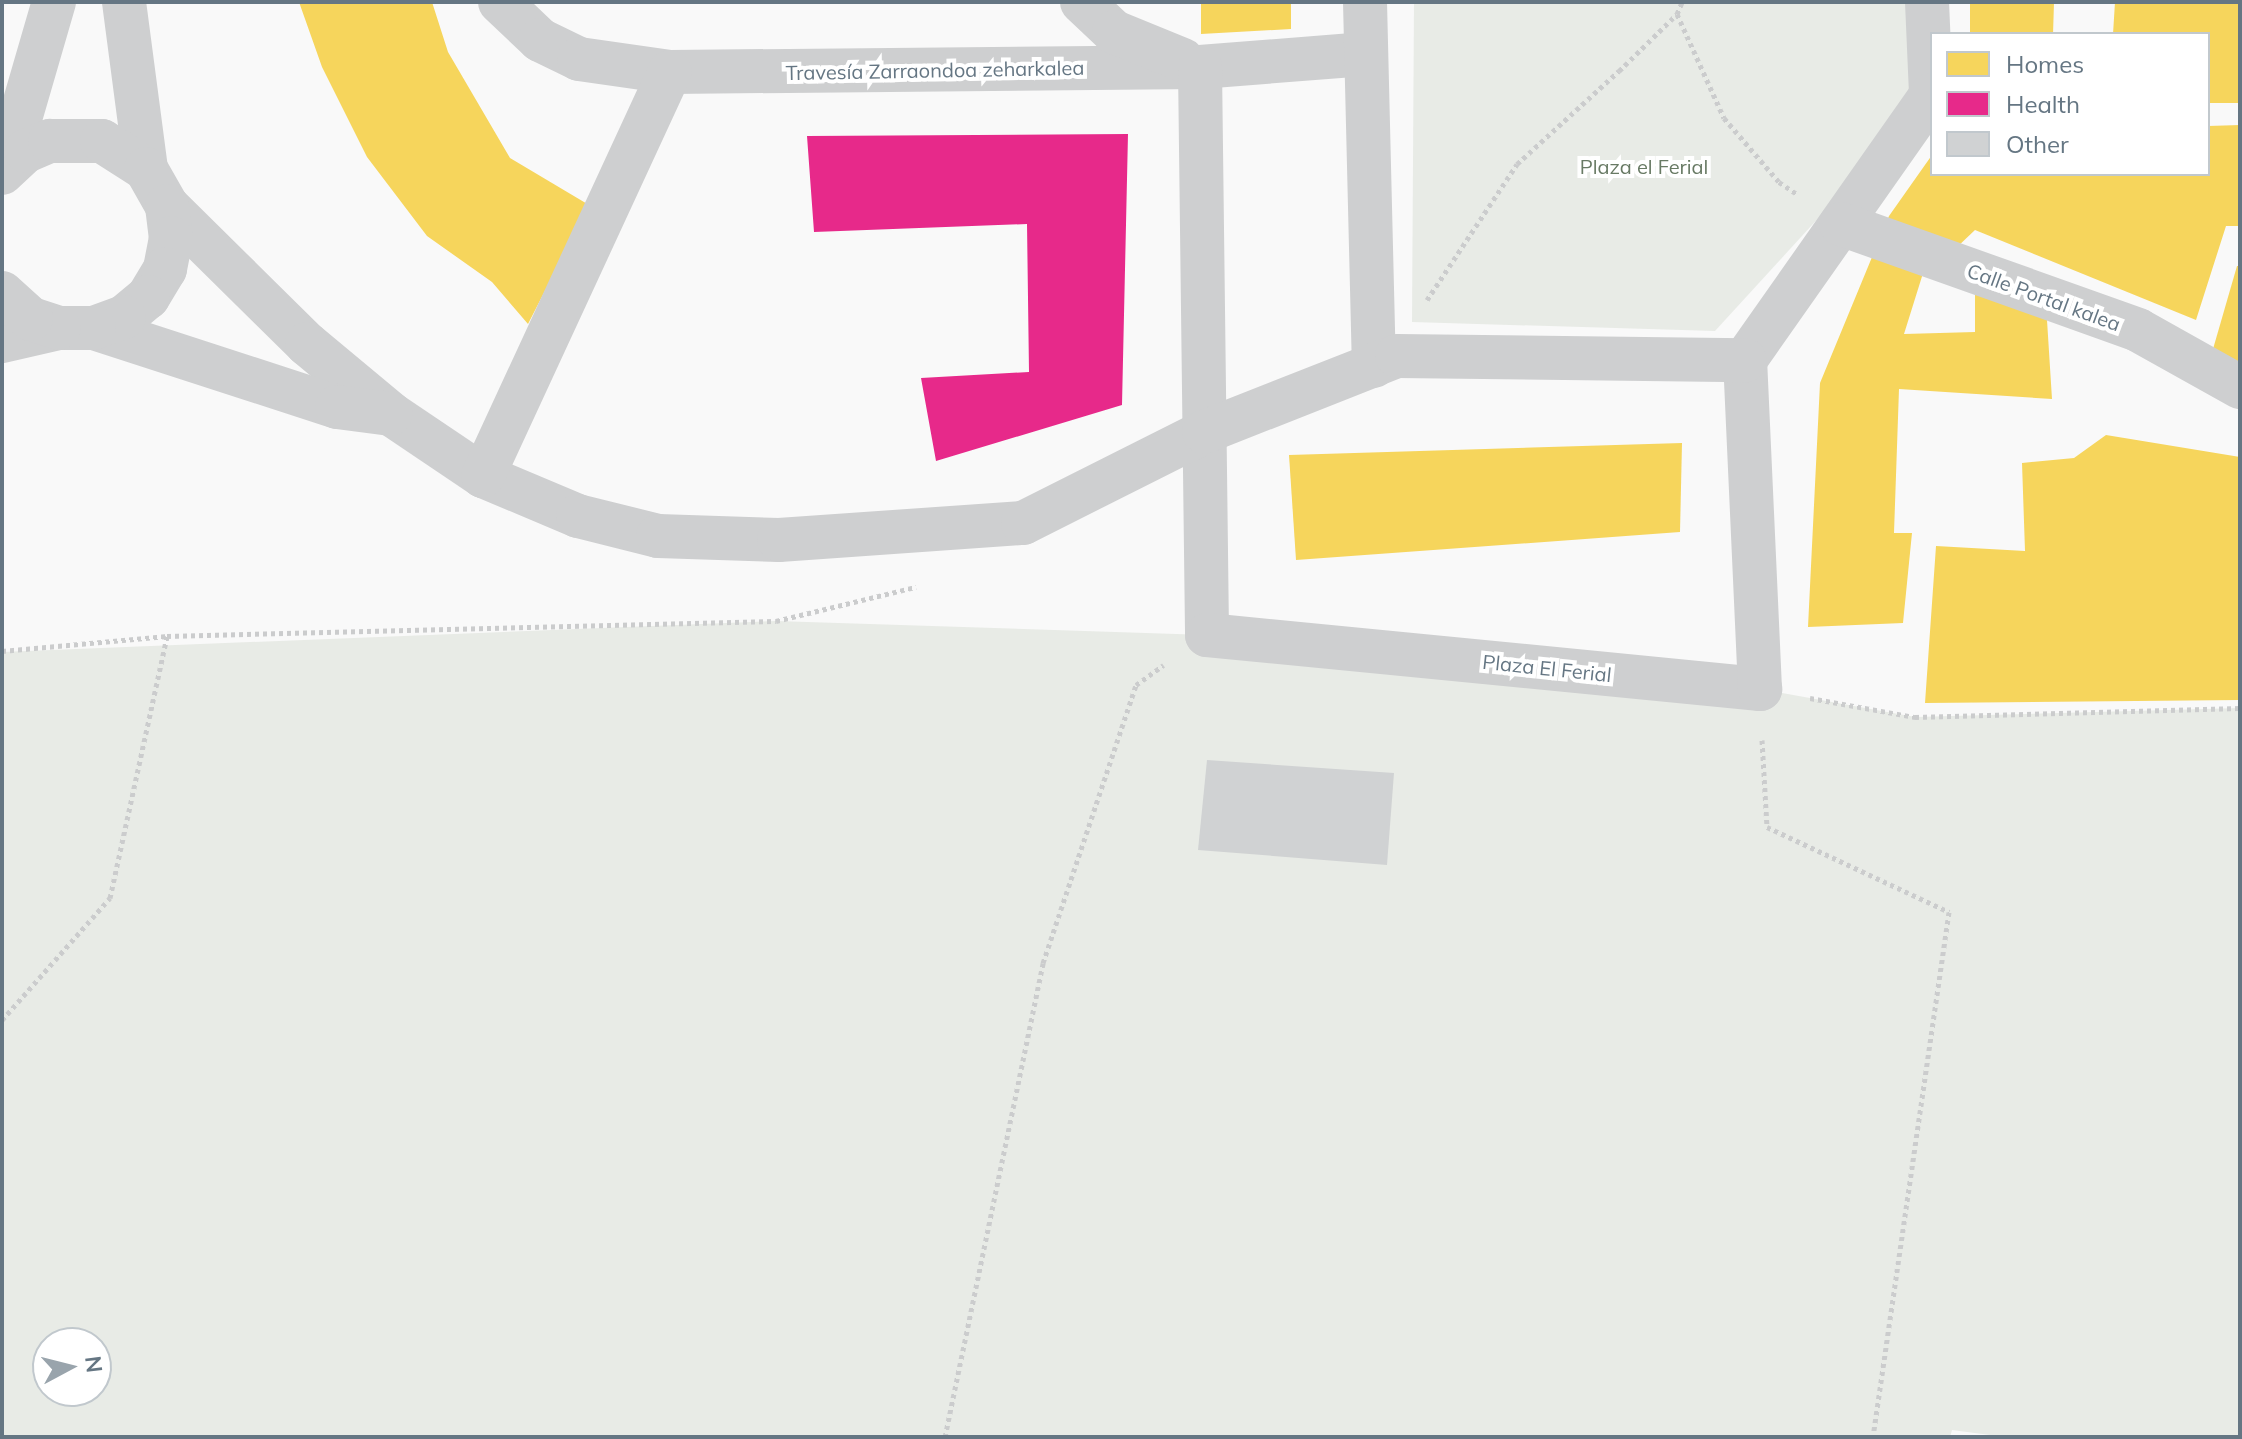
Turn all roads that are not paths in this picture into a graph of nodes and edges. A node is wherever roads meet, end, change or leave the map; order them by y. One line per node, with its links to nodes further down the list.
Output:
1 (54, 2): 13 (street)
2 (124, 2): 12 (street)
3 (500, 2): 9 (street, Travesía Zarraondoa zeharkalea)
4 (1082, 2): 8 (street)
5 (1365, 2): 7 (street)
6 (1927, 2): 10 (street)
7 (1365, 54): 8 (street); 20 (street)
8 (1200, 67): 9 (street, Travesía Zarraondoa zeharkalea); 23 (street)
9 (670, 72): 24 (street)
10 (1930, 72)
11 (1930, 96): 15 (street)
12 (146, 169): 13 (street); 14 (street)
13 (4, 170)
14 (167, 206): 17 (street); 22 (street)
15 (1841, 224): 19 (street); 21 (street, Calle Portal kalea)
16 (2, 293): 17 (street)
17 (76, 328): 18 (street); 22 (street)
18 (2, 341)
19 (1745, 360): 20 (street); 23 (street, Plaza El Ferial)
20 (1374, 366): 23 (street)
21 (2240, 387)
22 (391, 414): 24 (street)
23 (1204, 432): 24 (street)
24 (483, 476)

